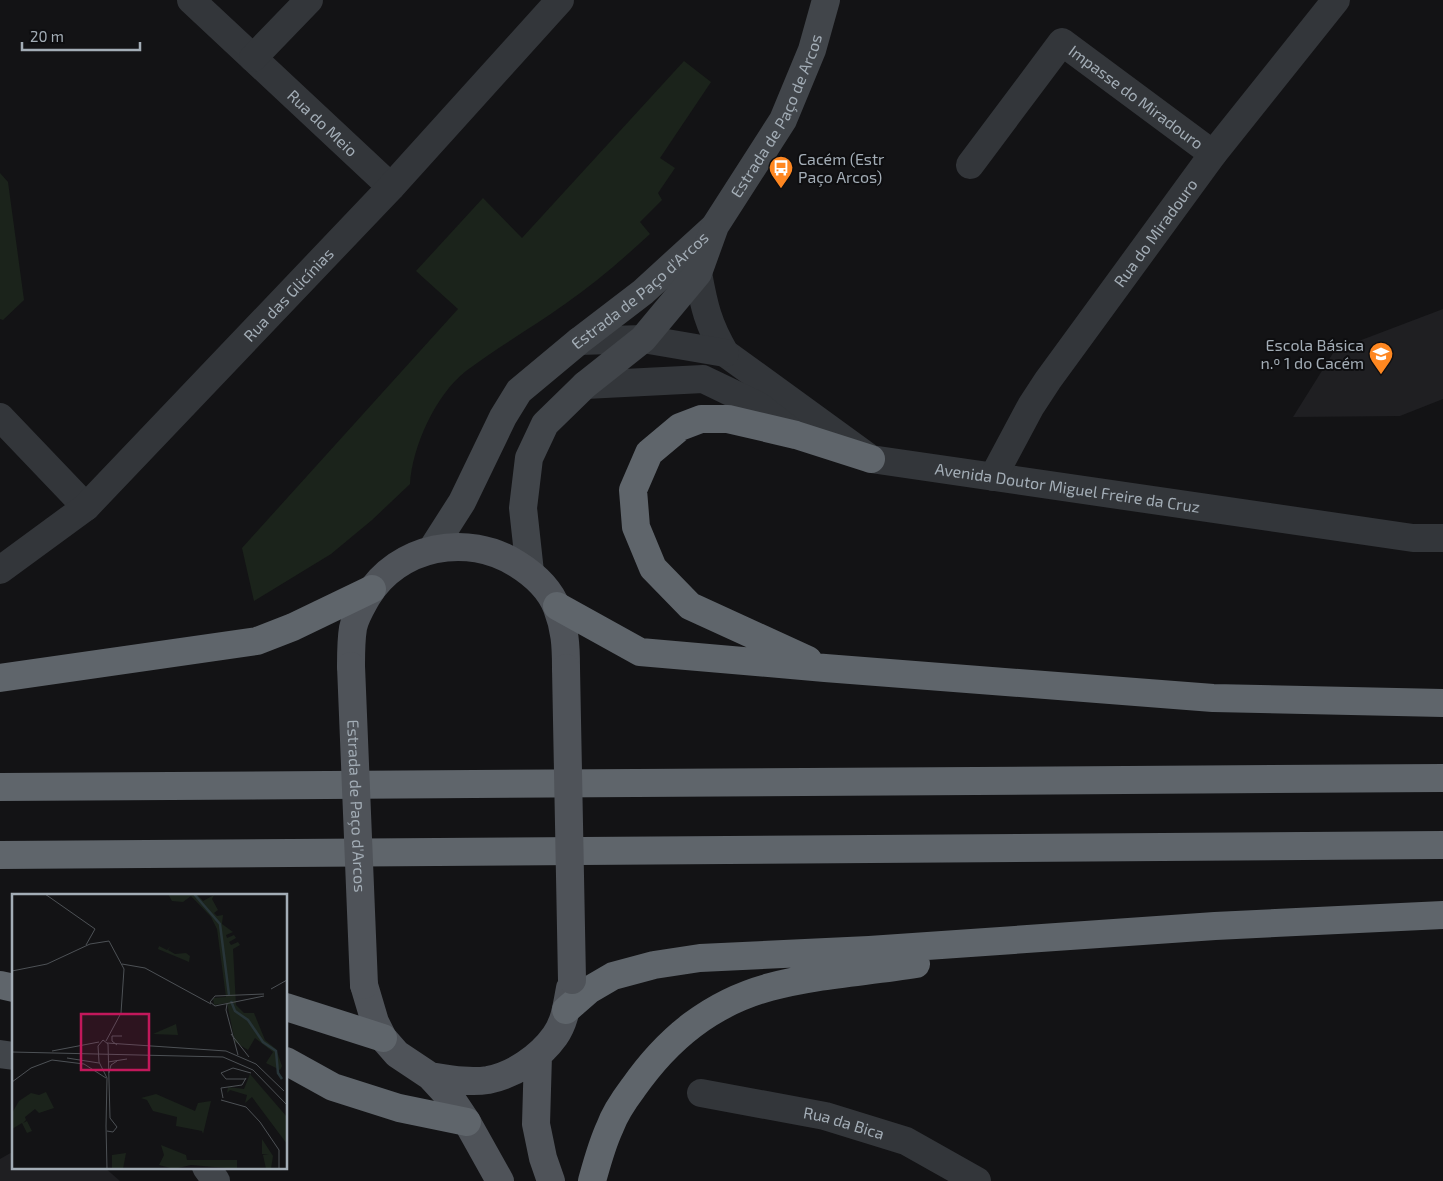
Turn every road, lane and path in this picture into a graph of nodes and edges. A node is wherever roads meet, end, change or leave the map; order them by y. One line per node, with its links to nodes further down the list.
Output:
1 (191, 0): 6 (street, Rua do Meio)
2 (309, 0): 6 (street)
3 (560, 0): 9 (street, Rua das Glicínias)
4 (826, 0): 10 (street, Estrada de Paço de Arcos)
5 (1336, 0): 7 (street, Rua do Miradouro)
6 (253, 58): 9 (street, Rua do Meio)
7 (1213, 154): 8 (street, Impasse do Miradouro); 19 (street, Rua do Miradouro)
8 (970, 165)
9 (392, 187): 20 (street, Rua das Glicínias)
10 (715, 226): 11 (street, Estrada de Paço d'Arcos); 13 (street, Estrada de Paço d'Arcos)
11 (698, 273): 12 (street, Estrada de Paço d'Arcos); 14 (street, Avenida Doutor Miguel Freire da Cruz)
12 (643, 339): 13 (street, Avenida Doutor Miguel Freire da Cruz); 14 (street, Avenida Doutor Miguel Freire da Cruz); 15 (street, Estrada de Paço d'Arcos)
13 (579, 341): 22 (street, Estrada de Paço d'Arcos)
14 (724, 354): 18 (street, Avenida Doutor Miguel Freire da Cruz)
15 (585, 385): 17 (street); 24 (street, Estrada de Paço d'Arcos)
16 (0, 417): 20 (street)
17 (796, 435): 18 (highway); 27 (highway)
18 (872, 459): 19 (street, Avenida Doutor Miguel Freire da Cruz)
19 (993, 477): 21 (street, Avenida Doutor Miguel Freire da Cruz)
20 (86, 507): 23 (street, Rua das Glicínias)
21 (1443, 538)
22 (432, 549): 24 (main road, Estrada de Paço d'Arcos); 25 (main road, Estrada de Paço d'Arcos)
23 (0, 570)
24 (530, 572): 26 (main road, Estrada de Paço d'Arcos)
25 (372, 589): 28 (highway); 38 (main road, Estrada de Paço d'Arcos, bridge)
26 (557, 606): 27 (highway); 37 (main road, Estrada de Paço d'Arcos, bridge)
27 (825, 668): 29 (highway)
28 (0, 678)
29 (1443, 703)
30 (1443, 778): 31 (highway)
31 (0, 787)
32 (1443, 845): 33 (highway)
33 (0, 855)
34 (1443, 915): 35 (highway)
35 (987, 941): 37 (highway); 48 (highway)
36 (288, 1008): 38 (highway)
37 (566, 1010): 39 (main road, Estrada de Paço d'Arcos)
38 (383, 1038): 41 (main road, Estrada de Paço d'Arcos)
39 (538, 1054): 41 (main road, Estrada de Paço d'Arcos); 47 (main road)
40 (288, 1062): 43 (highway)
41 (430, 1076): 43 (main road, Estrada de Paço d'Arcos)
42 (701, 1093): 49 (street, Rua da Bica)
43 (467, 1122): 46 (main road, Estrada de Paço d'Arcos)
44 (207, 1168): 45 (street)
45 (216, 1181)
46 (500, 1181)
47 (551, 1181)
48 (592, 1181)
49 (978, 1181)

